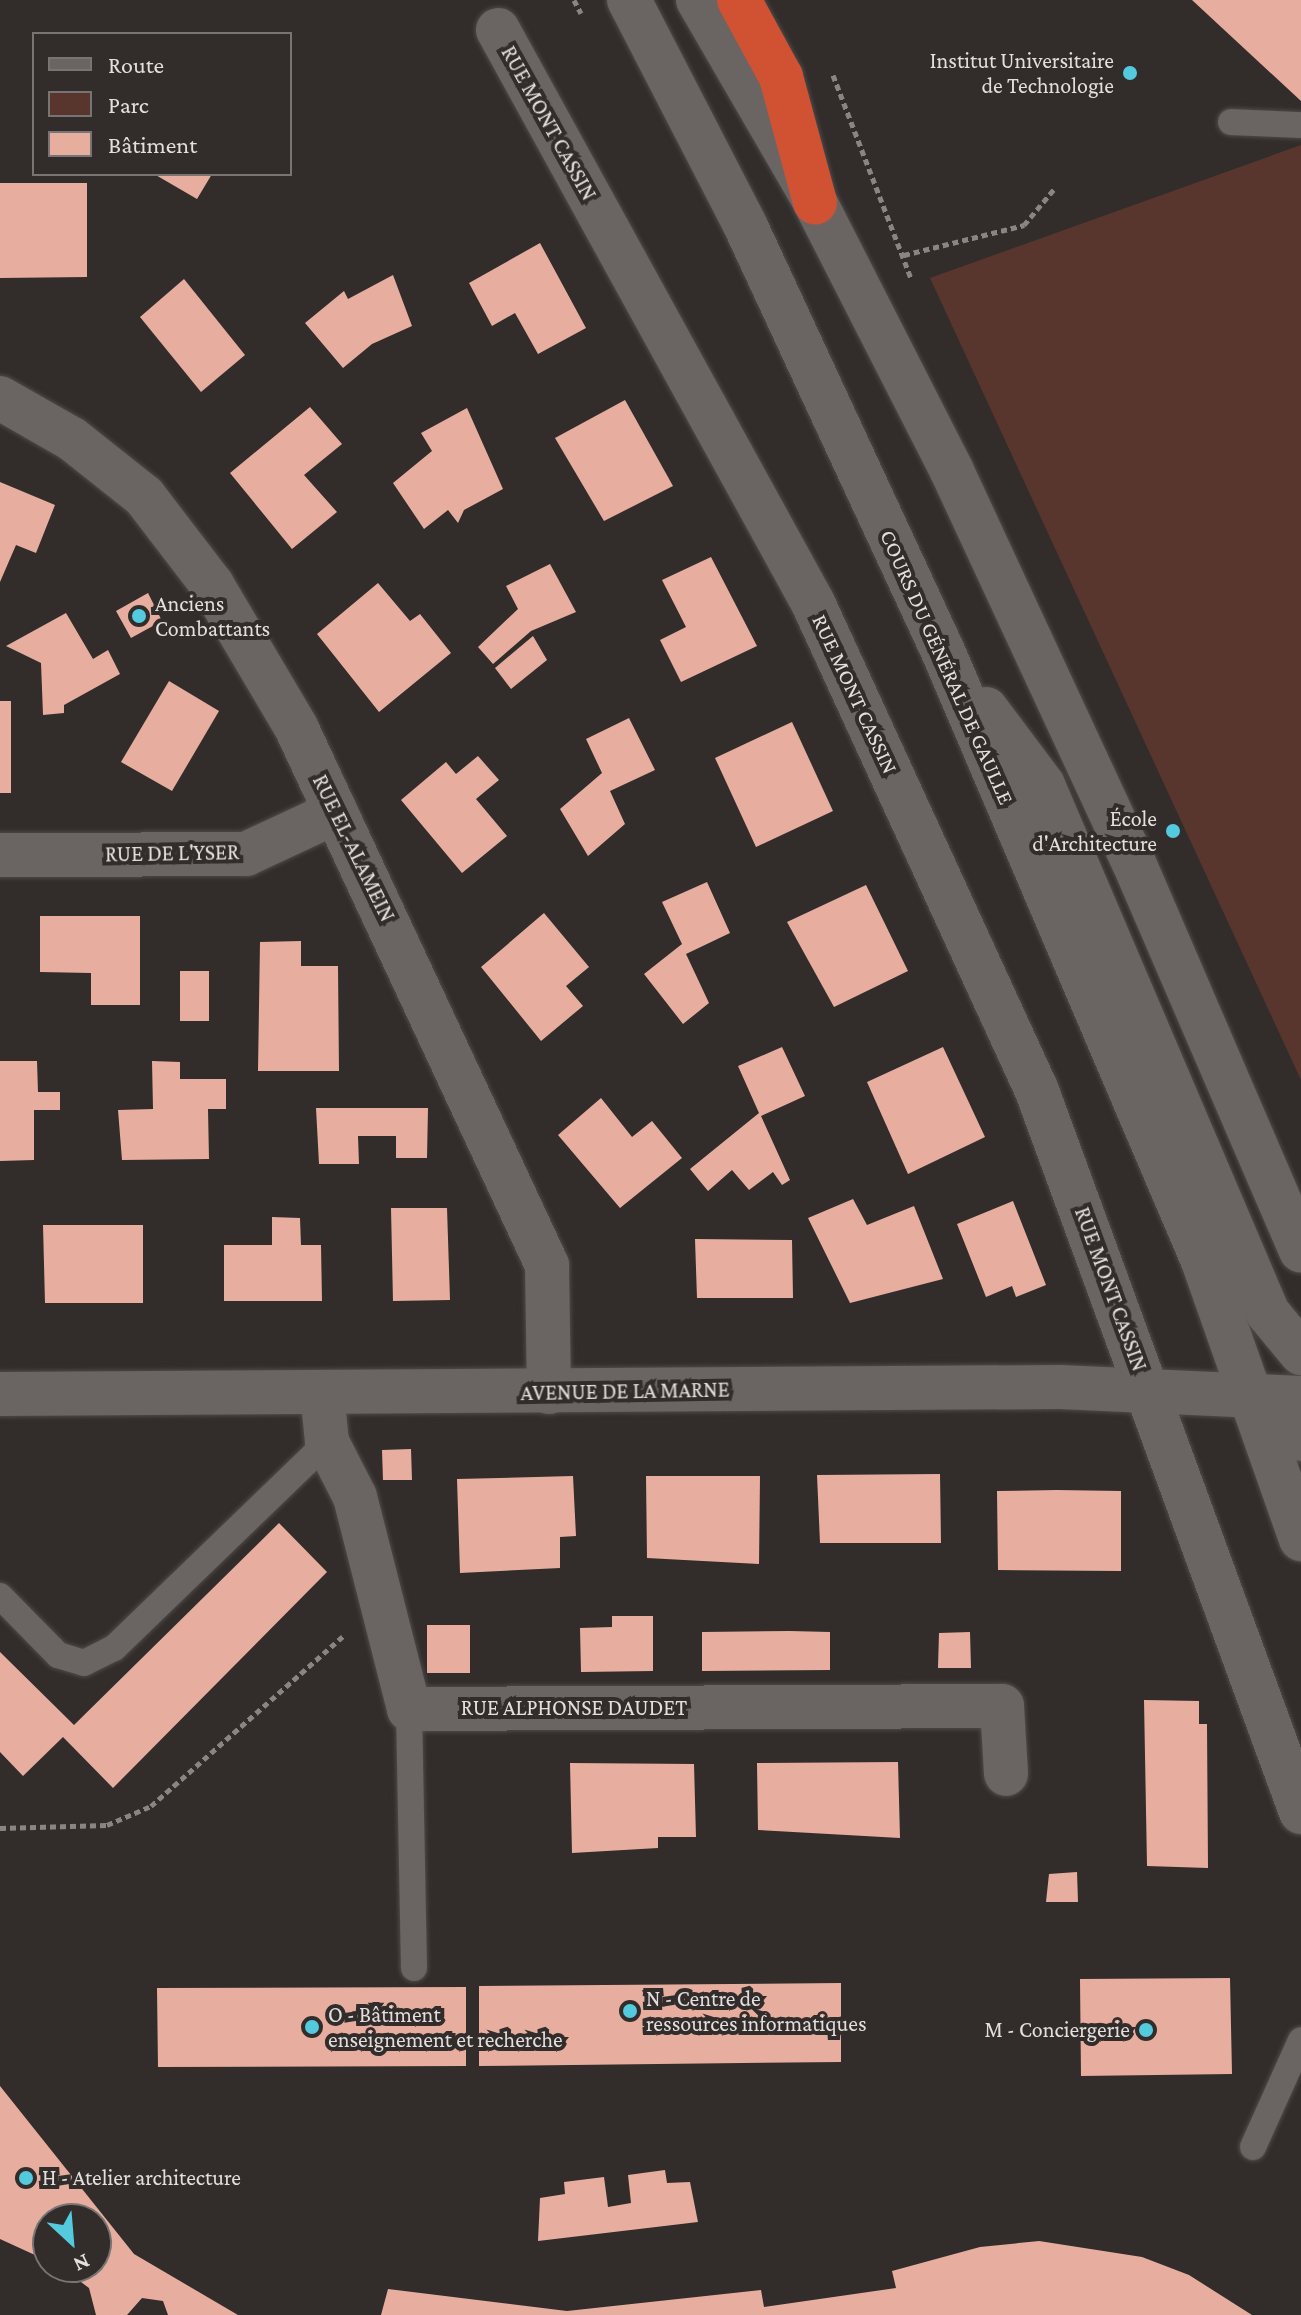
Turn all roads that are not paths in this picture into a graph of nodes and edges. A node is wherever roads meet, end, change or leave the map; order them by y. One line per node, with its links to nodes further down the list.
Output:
1 (629, 0): 9 (street, COURS DU GÉNÉRAL DE GAULLE)
2 (698, 0): 7 (street)
3 (739, 0): 7 (highway)
4 (498, 30): 14 (street, RUE MONT CASSIN)
5 (1231, 122): 6 (lane)
6 (1301, 125)
7 (815, 202): 12 (street)
8 (0, 398): 10 (street, RUE EL-ALAMEIN)
9 (945, 656): 13 (street); 18 (street, COURS DU GÉNÉRAL DE GAULLE)
10 (336, 812): 11 (street, RUE DE L'YSER); 16 (street, RUE EL-ALAMEIN)
11 (0, 855)
12 (1301, 1251)
13 (1301, 1353)
14 (1147, 1388): 16 (street, AVENUE DE LA MARNE); 18 (street, AVENUE DE LA MARNE); 26 (street, RUE MONT CASSIN)
15 (322, 1392): 16 (street, AVENUE DE LA MARNE); 17 (street, AVENUE DE LA MARNE); 21 (street)
16 (549, 1392)
17 (0, 1394)
18 (1249, 1394): 19 (street, AVENUE DE LA MARNE); 20 (street); 22 (street, COURS DU GÉNÉRAL DE GAULLE)
19 (1301, 1398)
20 (1301, 1439)
21 (327, 1442): 23 (lane); 24 (street)
22 (1301, 1539)
23 (0, 1596)
24 (409, 1709): 25 (street, RUE ALPHONSE DAUDET); 27 (lane)
25 (1006, 1774)
26 (1301, 1812)
27 (414, 1968)
28 (1301, 2040): 29 (lane)
29 (1253, 2147)

